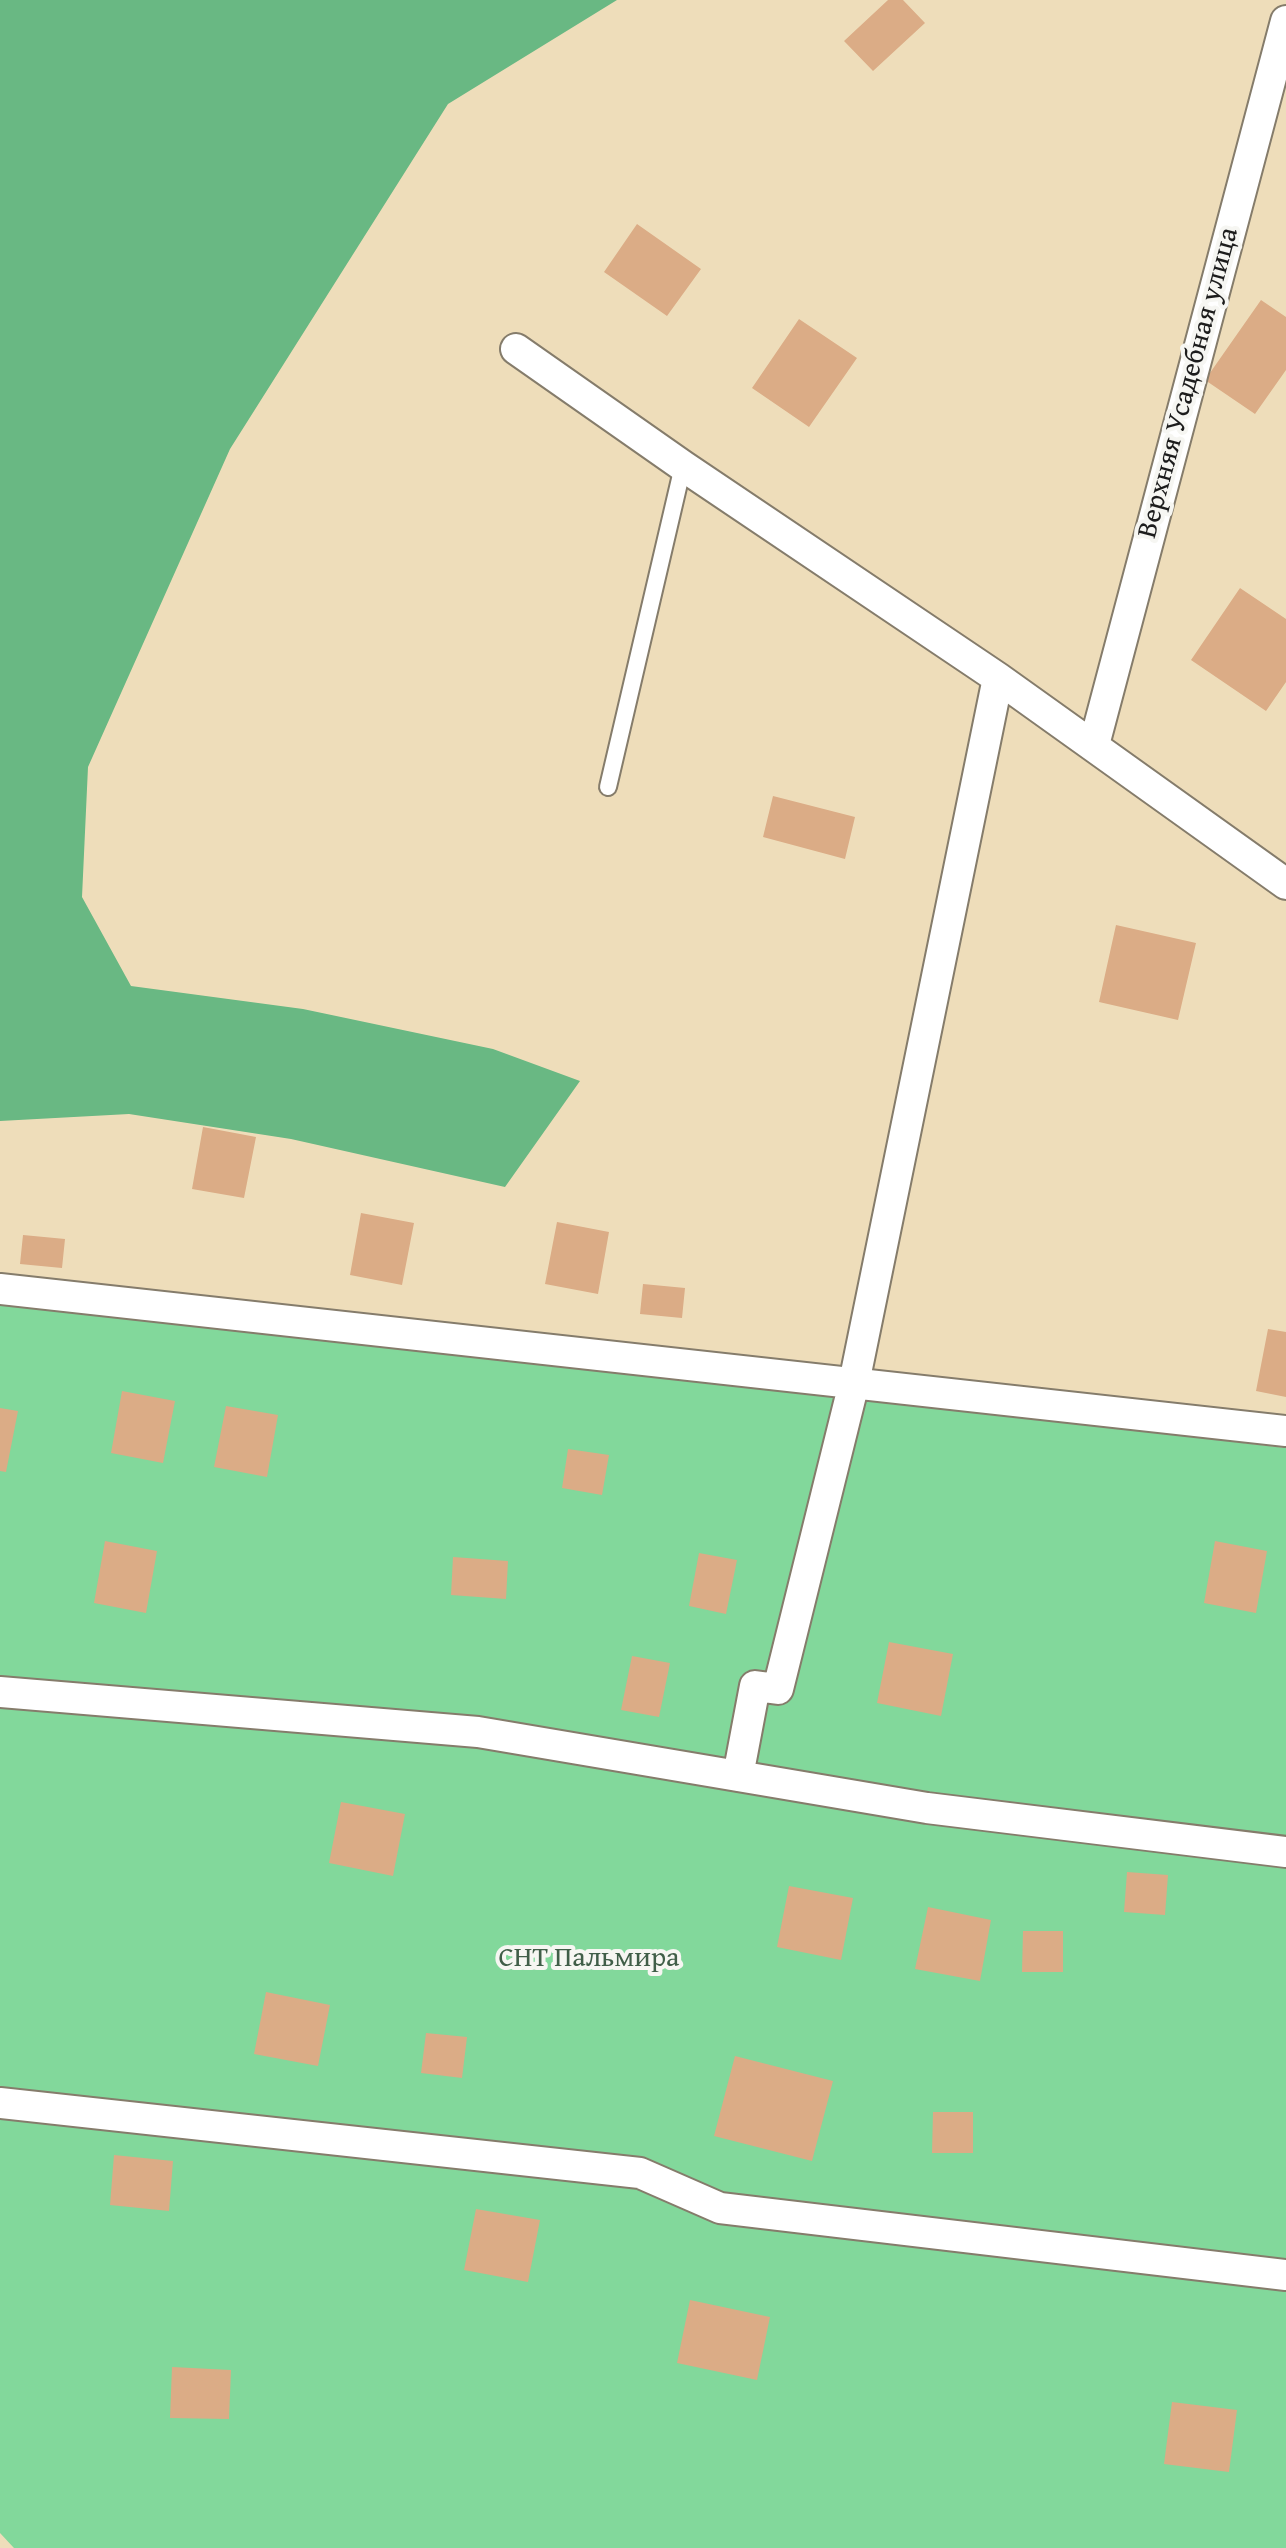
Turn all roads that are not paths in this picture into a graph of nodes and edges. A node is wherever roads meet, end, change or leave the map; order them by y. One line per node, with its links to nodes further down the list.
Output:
1 (1286, 21): 5 (street, Верхняя Усадебная улица)
2 (516, 349): 3 (street)
3 (683, 466): 4 (street); 6 (lane)
4 (998, 678): 5 (street); 9 (street)
5 (1094, 745): 7 (street)
6 (608, 787)
7 (1286, 884)
8 (0, 1289): 9 (street)
9 (854, 1383): 10 (street); 12 (street)
10 (1286, 1431)
11 (0, 1692): 12 (street)
12 (738, 1776): 13 (street)
13 (1286, 1852)
14 (0, 2103): 15 (street)
15 (1286, 2275)

